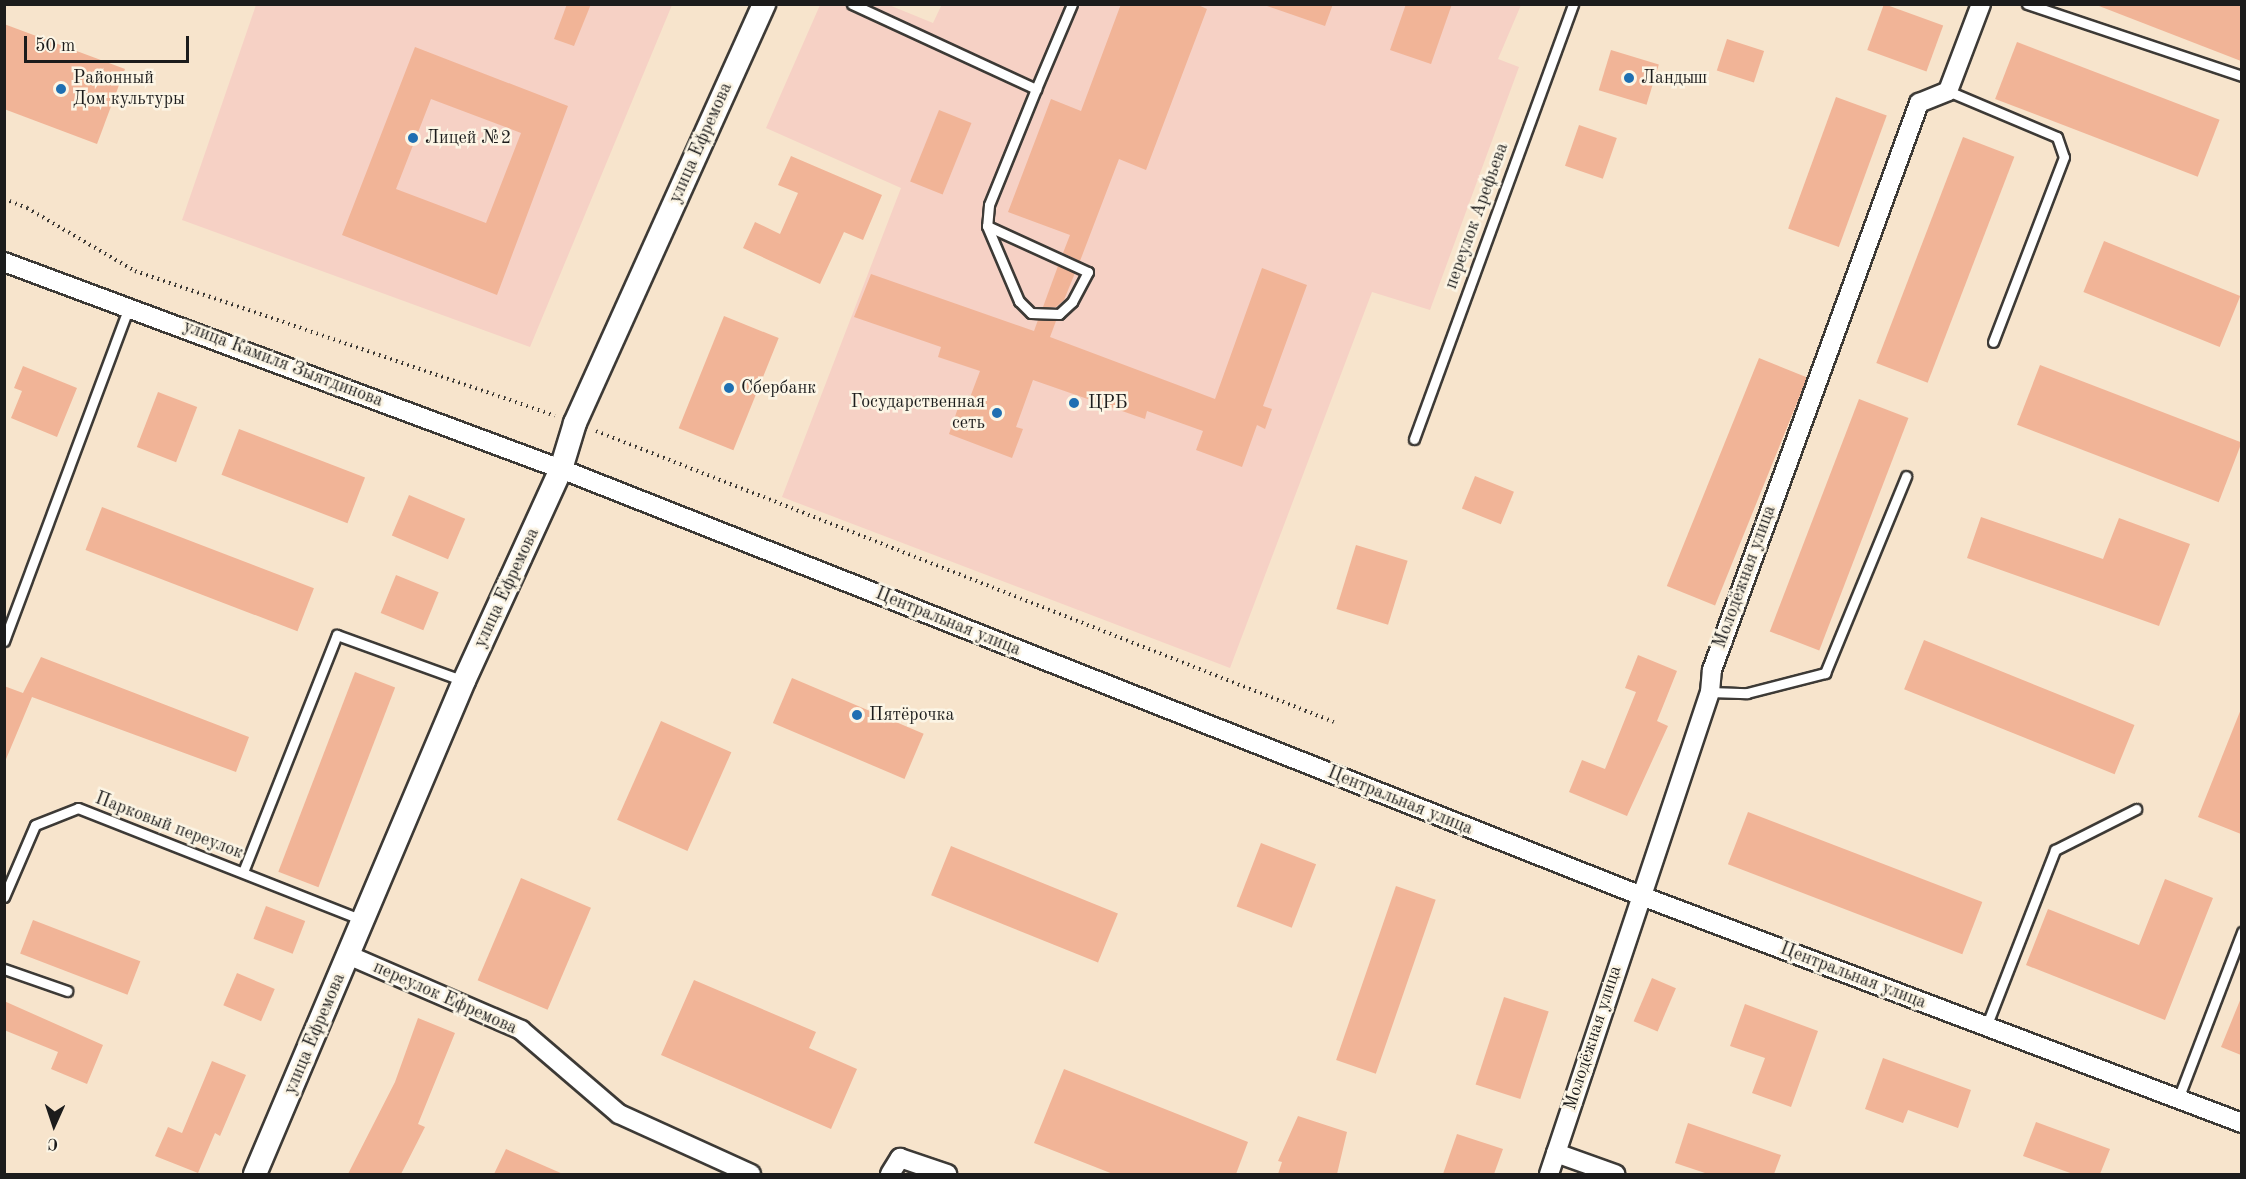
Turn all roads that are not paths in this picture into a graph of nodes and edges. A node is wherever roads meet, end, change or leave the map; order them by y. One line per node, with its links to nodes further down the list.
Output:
1 (764, 4): 15 (street, улица Ефремова)
2 (852, 4): 8 (lane)
3 (1072, 4): 8 (lane)
4 (1573, 4): 14 (lane, переулок Арефьева)
5 (1981, 4): 9 (street)
6 (2027, 4): 7 (lane)
7 (2241, 76)
8 (1036, 89): 10 (lane)
9 (1948, 91): 13 (lane); 19 (street, Молодёжная улица)
10 (987, 226): 10 (lane)
11 (4, 262): 12 (street, улица Камиля Зыятдинова)
12 (129, 306): 15 (street, улица Камиля Зыятдинова); 17 (lane)
13 (1993, 342)
14 (1414, 439)
15 (561, 469): 18 (street, улица Ефремова); 22 (street, Центральная улица)
16 (1906, 476): 19 (lane)
17 (4, 641)
18 (464, 681): 21 (lane); 24 (street, улица Ефремова)
19 (1710, 692): 22 (street, Молодёжная улица)
20 (2136, 809): 29 (lane)
21 (243, 872): 23 (lane, Парковый переулок); 24 (lane, Парковый переулок)
22 (1639, 896): 29 (street, Центральная улица); 32 (street, Молодёжная улица)
23 (4, 897)
24 (363, 920): 26 (street, улица Ефремова)
25 (2241, 932): 30 (lane)
26 (348, 956): 33 (street, улица Ефремова); 34 (street, переулок Ефремова)
27 (4, 969): 28 (lane)
28 (67, 991)
29 (1986, 1027): 30 (street, Центральная улица)
30 (2178, 1099): 31 (street, Центральная улица)
31 (2241, 1123)
32 (1556, 1153): 37 (street, Молодёжная улица); 38 (street)
33 (255, 1174)
34 (751, 1174)
35 (890, 1174): 36 (street)
36 (947, 1174)
37 (1549, 1174)
38 (1615, 1174)

